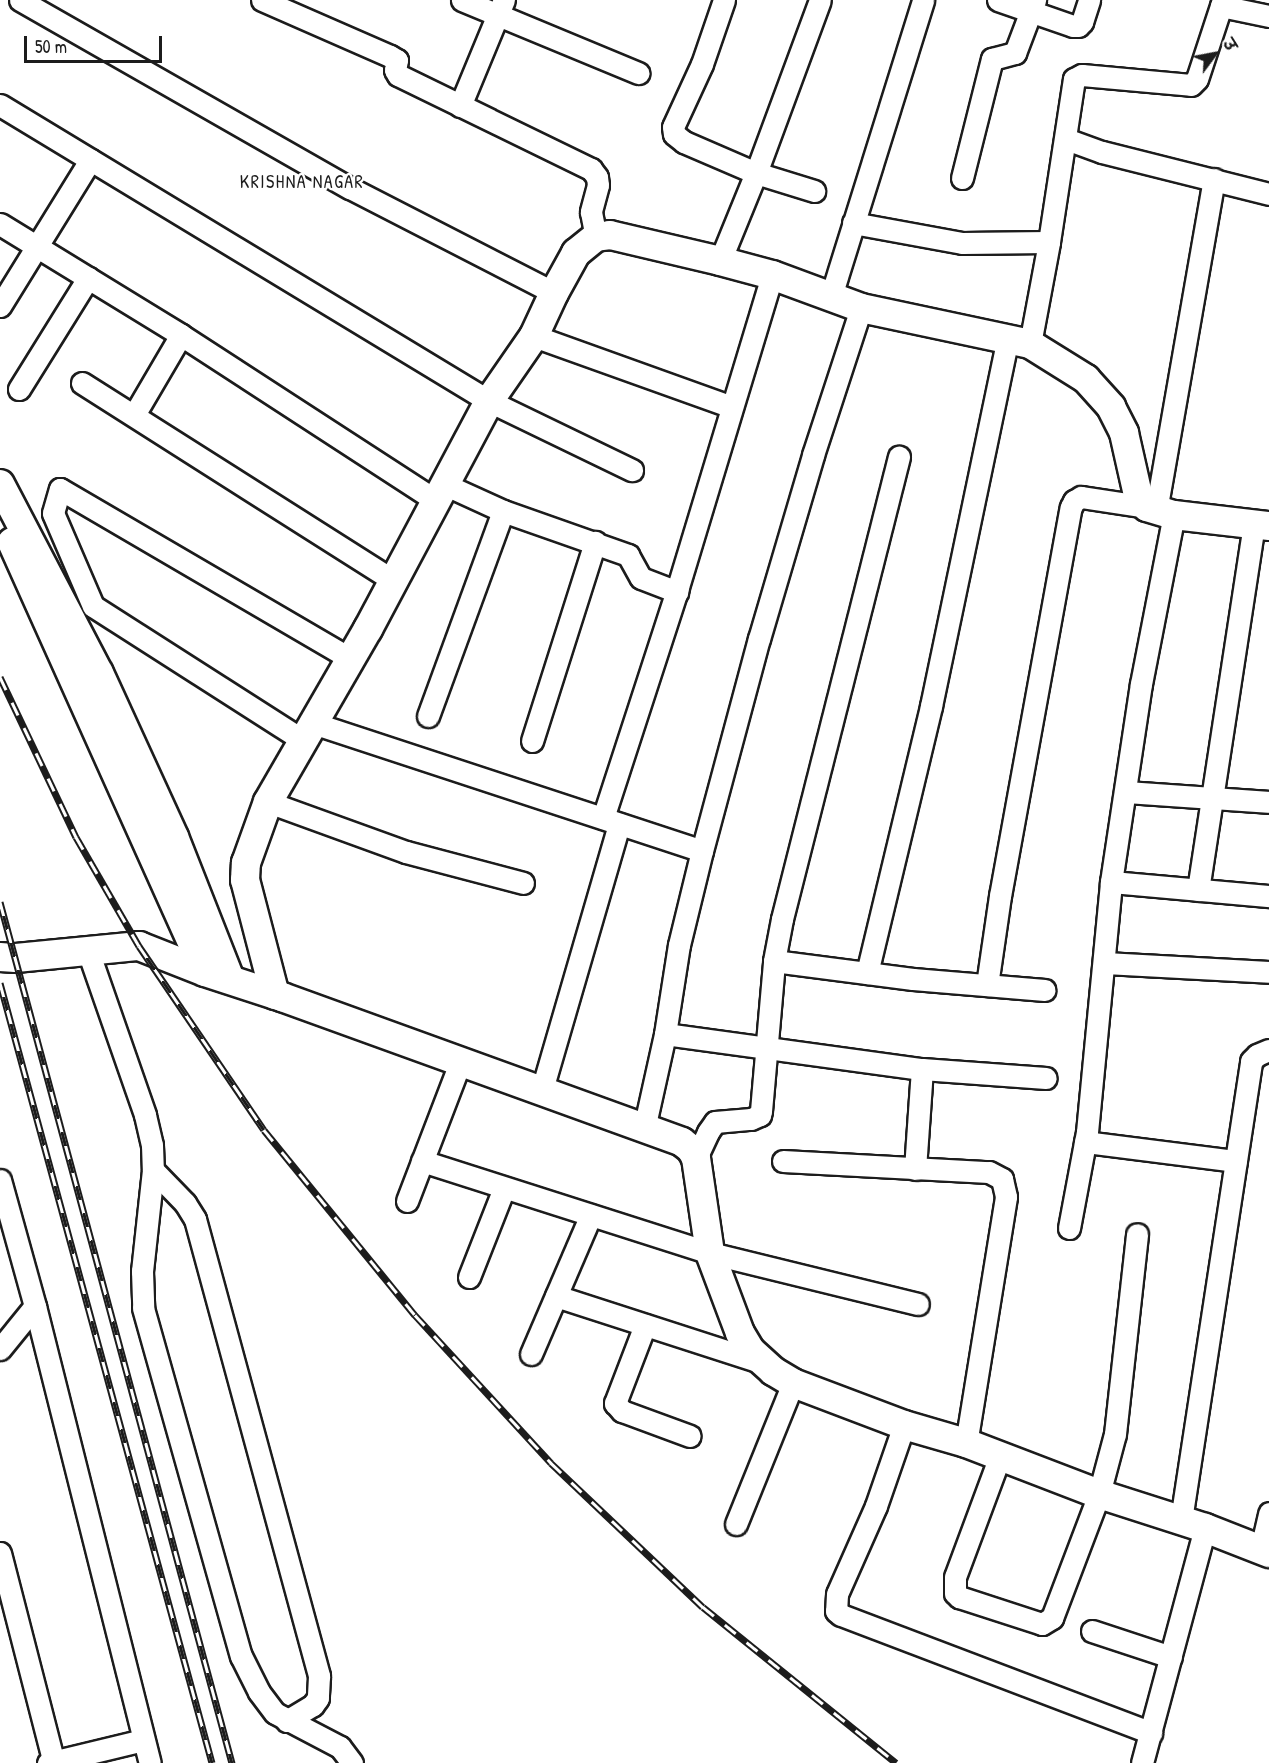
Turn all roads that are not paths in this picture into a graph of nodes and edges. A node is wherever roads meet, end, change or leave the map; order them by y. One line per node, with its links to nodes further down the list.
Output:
1 (20, 0): 31 (street)
2 (262, 0): 15 (street)
3 (462, 0): 11 (street)
4 (724, 0): 18 (street)
5 (820, 0): 18 (street)
6 (923, 0): 23 (street)
7 (998, 0): 10 (street)
8 (1089, 0): 10 (street)
9 (1222, 3): 12 (street); 16 (street)
10 (1033, 6): 19 (street)
11 (501, 9): 13 (street); 15 (street)
12 (1269, 16)
13 (638, 73)
14 (0, 105): 17 (street)
15 (460, 106): 25 (street)
16 (1066, 139): 20 (street); 26 (street)
17 (90, 160): 27 (street); 40 (street)
18 (756, 173): 21 (street); 28 (street)
19 (962, 178)
20 (1214, 179): 22 (street); 48 (street)
21 (814, 191)
22 (1269, 194)
23 (853, 223): 26 (street); 32 (street)
24 (0, 224): 27 (street)
25 (596, 237): 28 (street); 31 (street)
26 (1049, 242): 37 (street)
27 (37, 247): 30 (street); 33 (street)
28 (720, 261): 29 (street)
29 (772, 275): 32 (street); 41 (street)
30 (88, 278): 35 (street); 39 (street)
31 (554, 293): 36 (street)
32 (831, 296): 34 (street)
33 (0, 306)
34 (861, 308): 37 (street); 63 (street)
35 (181, 335): 42 (street); 46 (street)
36 (534, 336): 40 (street); 41 (street)
37 (1019, 341): 48 (street); 73 (street)
38 (82, 383): 42 (street)
39 (19, 389)
40 (489, 401): 44 (street); 46 (street)
41 (732, 407): 53 (street)
42 (134, 415): 52 (street)
43 (899, 457): 70 (street)
44 (632, 470)
45 (0, 484): 74 (street)
46 (441, 493): 47 (street); 52 (street)
47 (503, 511): 51 (street); 55 (street)
48 (1159, 511): 50 (street); 58 (street); 75 (street)
49 (0, 516): 74 (street)
50 (1262, 525): 59 (street)
51 (595, 542): 53 (street); 57 (street)
52 (393, 580): 54 (street)
53 (677, 592): 62 (street)
54 (351, 659): 56 (street); 56 (street)
55 (428, 716)
56 (310, 732): 60 (street); 62 (street)
57 (532, 741)
58 (1126, 792): 59 (street); 64 (street)
59 (1211, 797): 61 (street); 66 (street)
60 (268, 802): 65 (street); 77 (street)
61 (1269, 802)
62 (611, 821): 63 (street); 84 (street)
63 (702, 851): 78 (street)
64 (1111, 882): 66 (street); 71 (street)
65 (523, 883)
66 (1198, 890): 67 (street)
67 (1269, 896)
68 (88, 951): 69 (street); 74 (street); 92 (street)
69 (0, 957)
70 (774, 960): 73 (street); 79 (street)
71 (1105, 963): 72 (street); 86 (street)
72 (1269, 972)
73 (867, 973): 75 (street)
74 (218, 976): 77 (street)
75 (987, 985): 76 (street)
76 (1045, 990)
77 (275, 995): 81 (street)
78 (665, 1034): 79 (street); 85 (street)
79 (766, 1050): 82 (street); 87 (street)
80 (1269, 1050): 90 (street)
81 (460, 1063): 84 (street); 88 (street)
82 (922, 1069): 83 (street); 91 (street)
83 (1046, 1078)
84 (541, 1093): 85 (street)
85 (644, 1130): 87 (street)
86 (1085, 1142): 90 (street); 97 (street)
87 (696, 1158): 99 (street)
88 (422, 1161): 94 (street); 95 (street)
89 (783, 1161): 91 (street)
90 (1236, 1161): 116 (street)
91 (915, 1169): 111 (street)
92 (153, 1170): 121 (street); 121 (street)
93 (0, 1180): 103 (street)
94 (504, 1188): 96 (street); 100 (street)
95 (407, 1201)
96 (591, 1215): 99 (street); 101 (street)
97 (1069, 1228)
98 (1137, 1234): 113 (street)
99 (710, 1253): 102 (street); 107 (street)
100 (469, 1277)
101 (556, 1296): 104 (street); 106 (street)
102 (918, 1304)
103 (35, 1305): 105 (street); 123 (street)
104 (645, 1325): 107 (street); 110 (street)
105 (0, 1349)
106 (531, 1354)
107 (763, 1363): 108 (street)
108 (793, 1383): 109 (street); 115 (street)
109 (904, 1425): 111 (street); 122 (street)
110 (690, 1436)
111 (966, 1443): 112 (street)
112 (1000, 1456): 113 (street); 113 (street)
113 (1099, 1494): 116 (street)
114 (1269, 1513): 117 (street)
115 (736, 1524)
116 (1193, 1524): 117 (street); 120 (street)
117 (1265, 1551)
118 (0, 1553): 124 (street)
119 (1092, 1632): 120 (street)
120 (1171, 1657): 122 (street)
121 (286, 1721): 126 (street)
122 (1151, 1733): 127 (street)
123 (143, 1740): 124 (street); 125 (street)
124 (52, 1763)
125 (150, 1763)
126 (352, 1763)
127 (1142, 1763)

